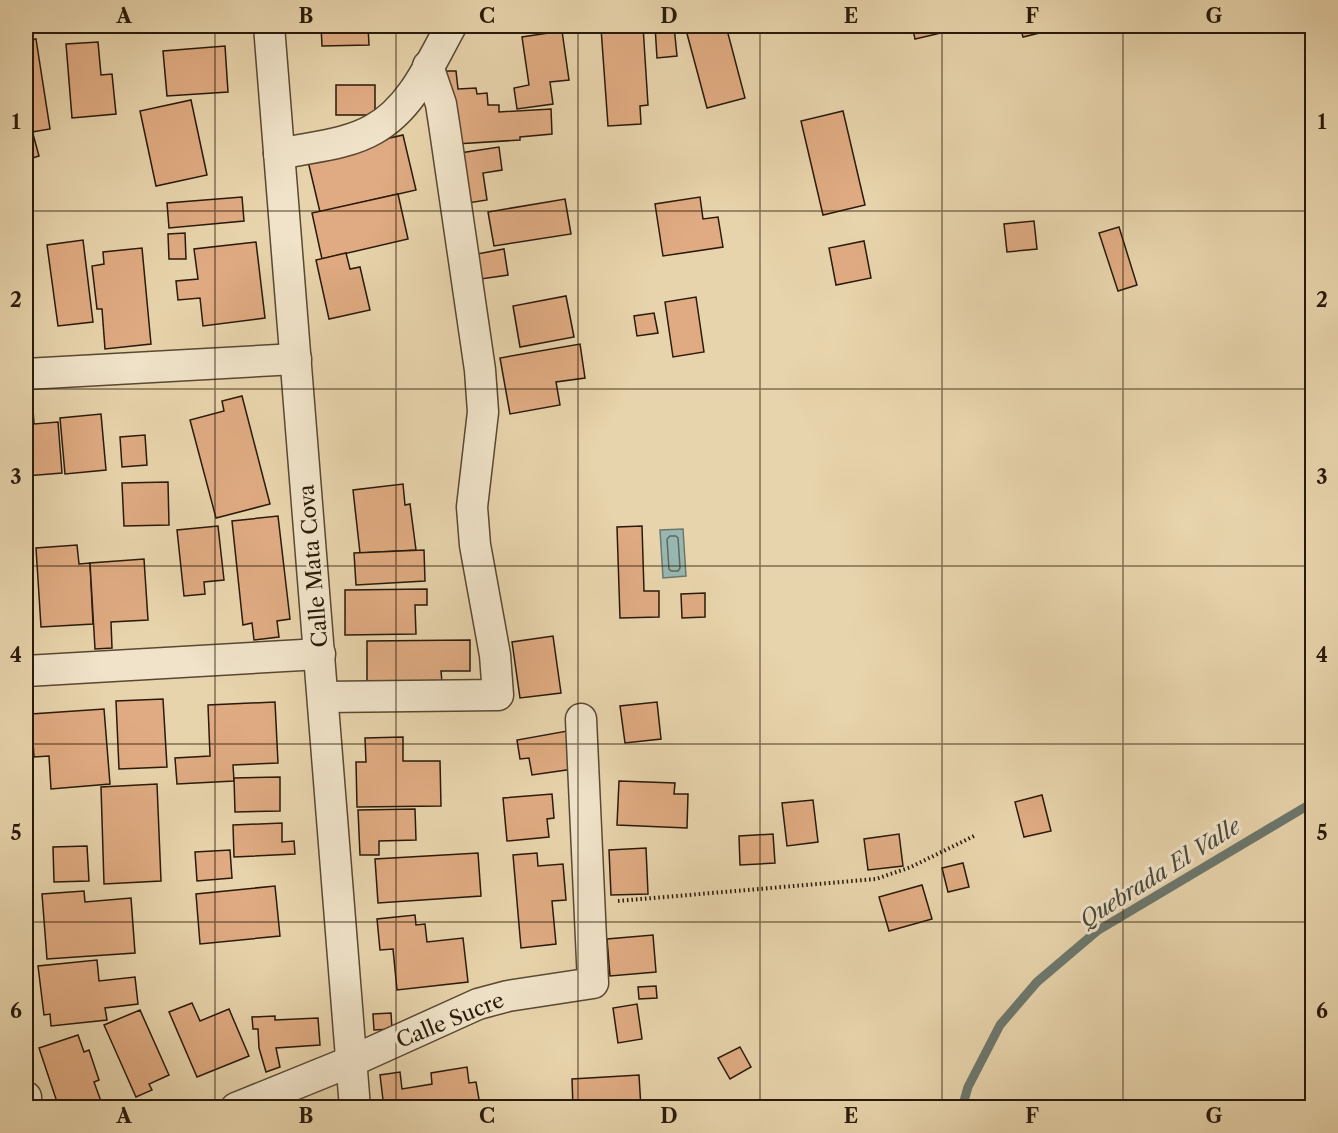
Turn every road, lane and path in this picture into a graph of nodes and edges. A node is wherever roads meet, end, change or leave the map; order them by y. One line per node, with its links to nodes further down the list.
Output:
1 (269, 26): 4 (street, Calle Mata Cova)
2 (451, 26): 3 (street)
3 (428, 66): 4 (street); 9 (street)
4 (279, 154): 5 (street, Calle Mata Cova)
5 (296, 359): 6 (street); 7 (street, Calle Mata Cova)
6 (26, 374)
7 (320, 654): 8 (street); 9 (street, Calle Mata Cova)
8 (26, 671)
9 (324, 697): 13 (street, Calle Mata Cova)
10 (581, 719): 12 (street, Calle Sucre)
11 (976, 835): 12 (path)
12 (589, 904): 13 (street, Calle Sucre)
13 (352, 1060): 16 (street, Calle Sucre); 17 (street, Calle Mata Cova)
14 (26, 1097): 15 (street)
15 (26, 1107)
16 (236, 1107)
17 (355, 1107)

